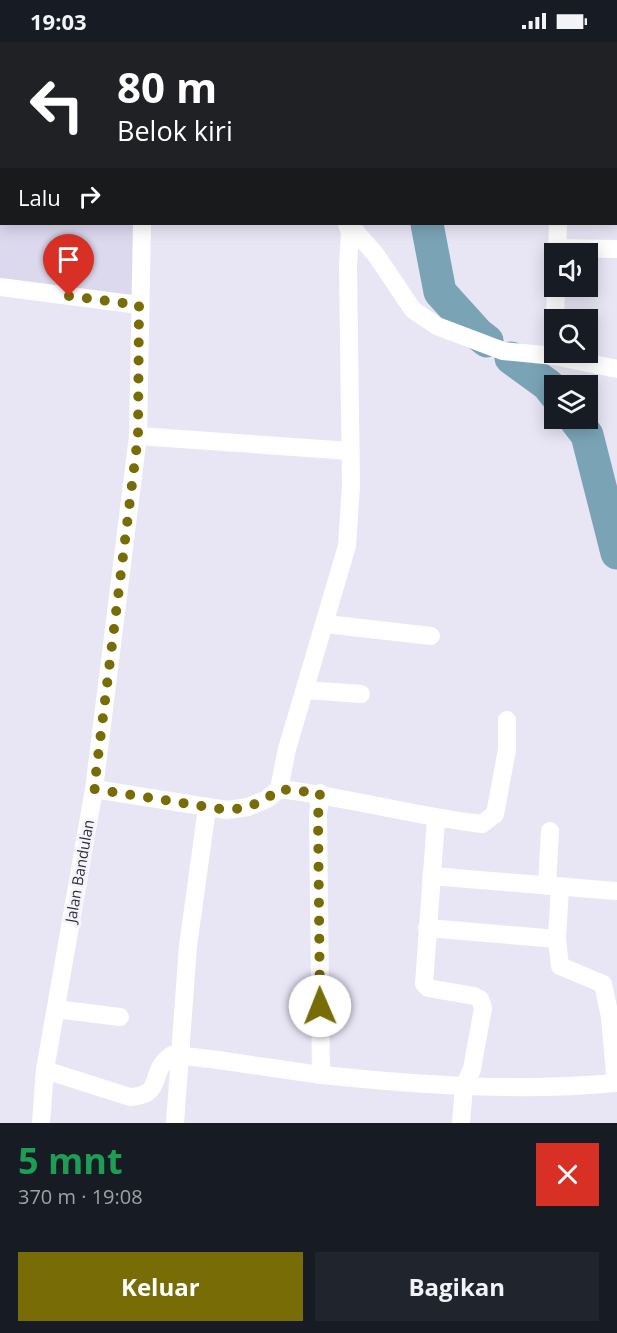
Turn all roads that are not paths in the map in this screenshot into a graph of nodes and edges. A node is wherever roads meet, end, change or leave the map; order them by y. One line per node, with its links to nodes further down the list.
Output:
1 (142, 225): 9 (street, Jalan Bandulan)
2 (348, 225): 14 (street)
3 (349, 225): 10 (street)
4 (558, 225): 5 (street)
5 (557, 243)
6 (617, 249): 7 (street)
7 (598, 250)
8 (0, 287): 9 (street)
9 (139, 305): 13 (street, Jalan Bandulan)
10 (544, 355)
11 (588, 363): 12 (street)
12 (617, 369)
13 (138, 436): 14 (street); 20 (street, Jalan Bandulan)
14 (350, 452): 15 (street)
15 (326, 624): 16 (street); 17 (street)
16 (431, 636)
17 (305, 690): 18 (street); 21 (street)
18 (361, 694)
19 (507, 720): 24 (street)
20 (94, 789): 23 (street); 31 (street, Jalan Bandulan)
21 (279, 789): 22 (street); 23 (street)
22 (320, 793): 24 (street); 35 (street)
23 (207, 808): 33 (street)
24 (436, 819): 26 (street)
25 (550, 831): 27 (street)
26 (431, 876): 27 (street); 29 (street)
27 (554, 887): 28 (street); 30 (street)
28 (616, 891)
29 (427, 928): 30 (street); 37 (street)
30 (557, 939): 36 (street)
31 (56, 1009): 32 (street); 34 (street, Jalan Bandulan)
32 (120, 1017)
33 (180, 1055): 34 (street); 35 (street); 39 (street)
34 (45, 1070): 38 (street, Jalan Bandulan)
35 (321, 1075): 37 (street)
36 (616, 1083): 37 (street)
37 (464, 1087): 40 (street)
38 (41, 1123)
39 (175, 1123)
40 (461, 1123)

